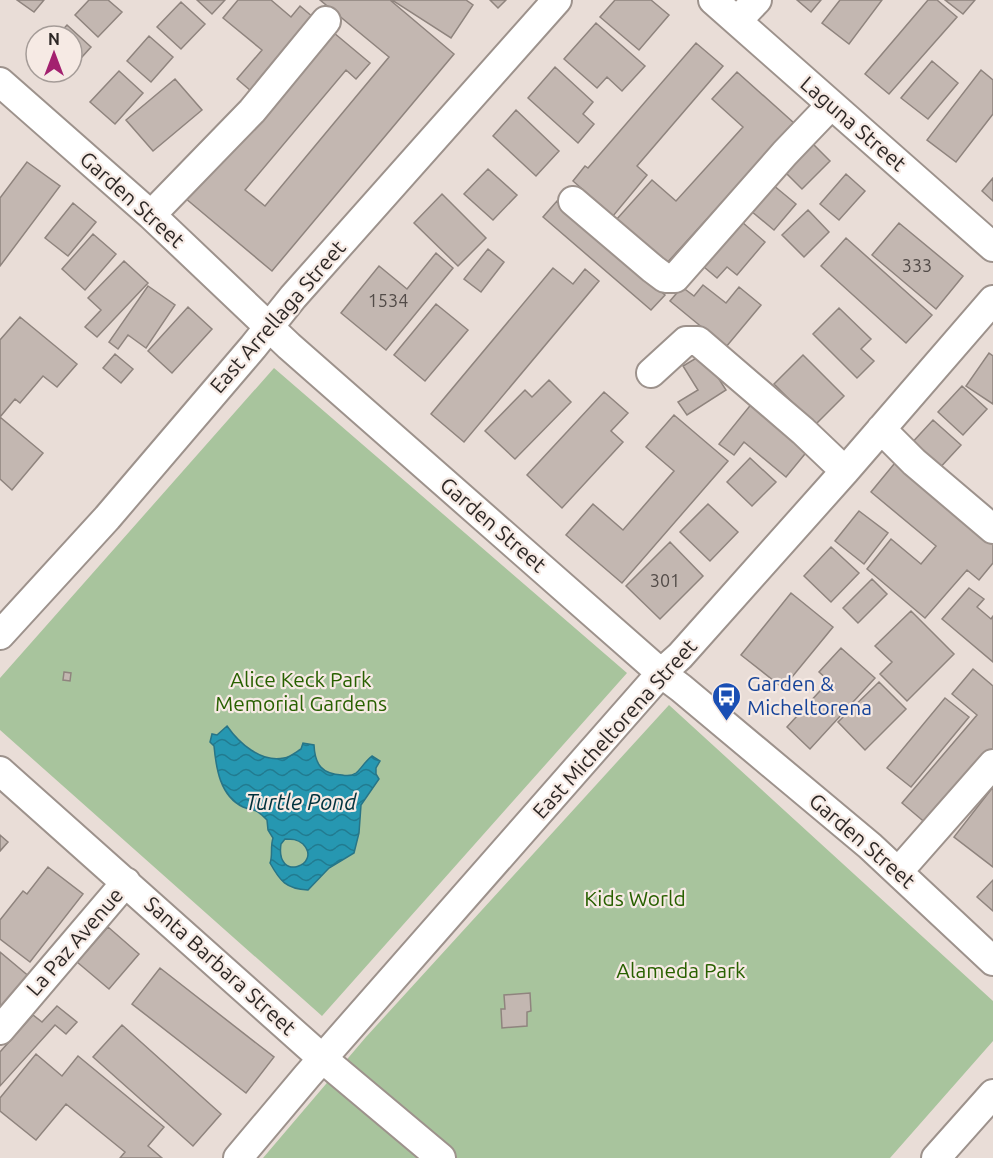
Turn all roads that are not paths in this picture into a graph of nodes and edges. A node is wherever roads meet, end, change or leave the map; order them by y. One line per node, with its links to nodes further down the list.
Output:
1 (557, 0): 12 (street, East Arrellaga Street)
2 (713, 0): 5 (street, Laguna Street)
3 (758, 0): 5 (street)
4 (327, 21): 9 (street)
5 (737, 21): 7 (street, Laguna Street)
6 (0, 82): 9 (street, Garden Street)
7 (831, 105): 8 (street); 10 (street, Laguna Street)
8 (573, 201)
9 (151, 215): 12 (street, Garden Street)
10 (993, 247)
11 (993, 300): 14 (street, East Micheltorena Street)
12 (269, 325): 17 (street, East Arrellaga Street); 18 (street, Garden Street)
13 (651, 373): 15 (street)
14 (881, 429): 15 (street, East Micheltorena Street); 16 (street)
15 (845, 471): 18 (street, East Micheltorena Street)
16 (993, 529)
17 (0, 635)
18 (661, 674): 22 (street, Garden Street); 26 (street, East Micheltorena Street)
19 (993, 764): 22 (street)
20 (0, 771): 23 (street, Santa Barbara Street)
21 (993, 780): 22 (street)
22 (902, 875): 24 (street, Garden Street)
23 (126, 882): 25 (street, La Paz Avenue); 26 (street, Santa Barbara Street)
24 (993, 961)
25 (0, 1030)
26 (323, 1059): 28 (street, East Micheltorena Street); 29 (street, Santa Barbara Street)
27 (993, 1094): 30 (street)
28 (238, 1158)
29 (441, 1158)
30 (936, 1158)

